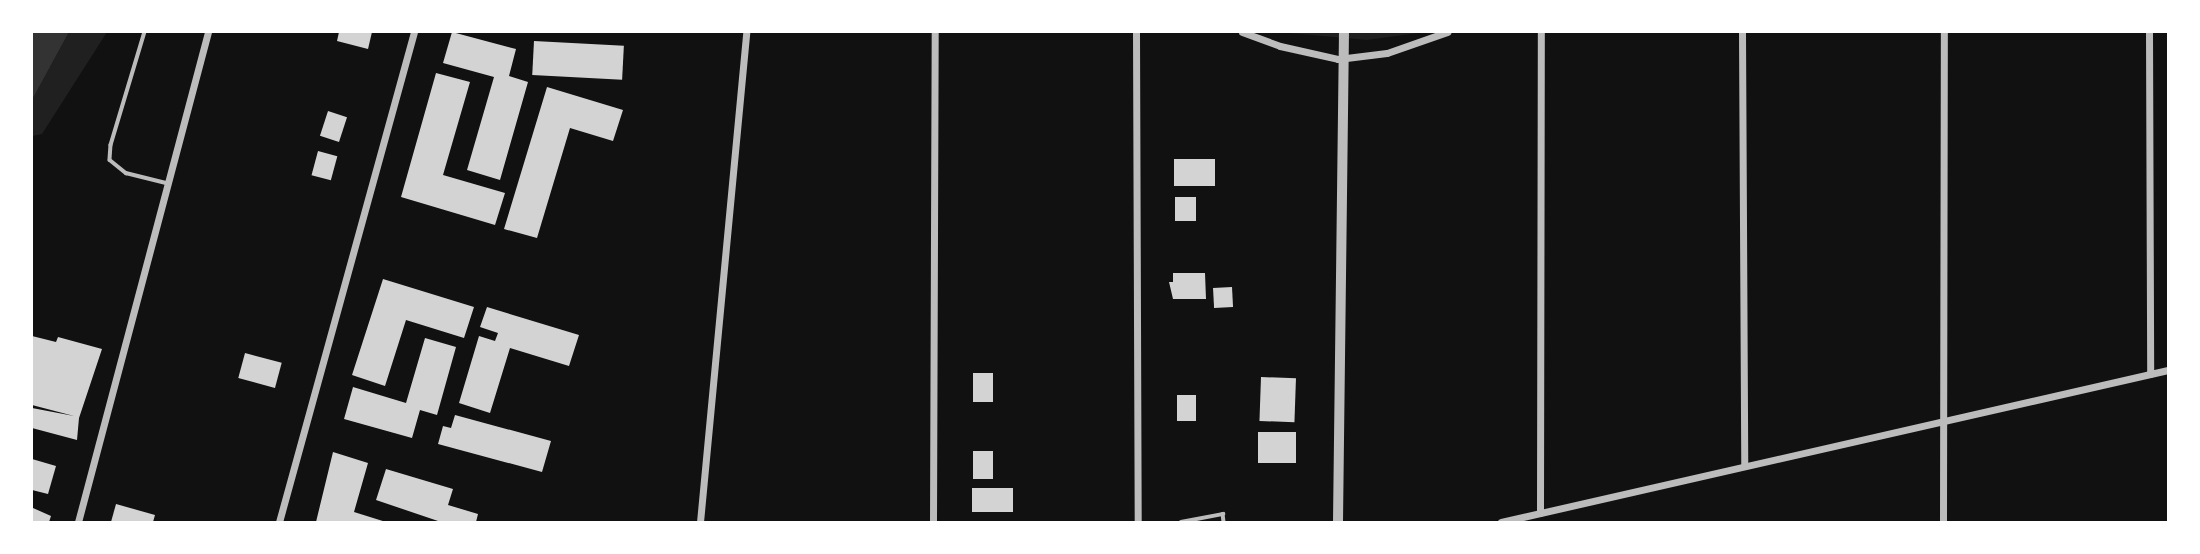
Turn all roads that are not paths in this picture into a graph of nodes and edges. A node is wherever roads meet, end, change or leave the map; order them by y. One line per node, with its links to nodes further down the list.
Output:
1 (145, 32): 15 (lane)
2 (208, 32): 15 (street)
3 (414, 32): 23 (street)
4 (746, 32): 24 (street)
5 (935, 32): 25 (street)
6 (1136, 32): 26 (street)
7 (1242, 32): 14 (street)
8 (1344, 32): 14 (street)
9 (1447, 32): 14 (street)
10 (1541, 32): 20 (street)
11 (1742, 32): 19 (street)
12 (1944, 32): 18 (street)
13 (2149, 32): 17 (street)
14 (1344, 58): 29 (street)
15 (168, 184): 22 (street)
16 (2168, 370): 17 (street)
17 (2150, 374): 18 (street)
18 (1945, 420): 19 (street); 21 (street)
19 (1744, 466): 20 (street)
20 (1540, 513): 30 (street)
21 (1943, 522)
22 (78, 523)
23 (279, 523)
24 (700, 523)
25 (933, 523)
26 (1138, 523)
27 (1181, 523): 28 (lane)
28 (1224, 523)
29 (1338, 523)
30 (1501, 523)

